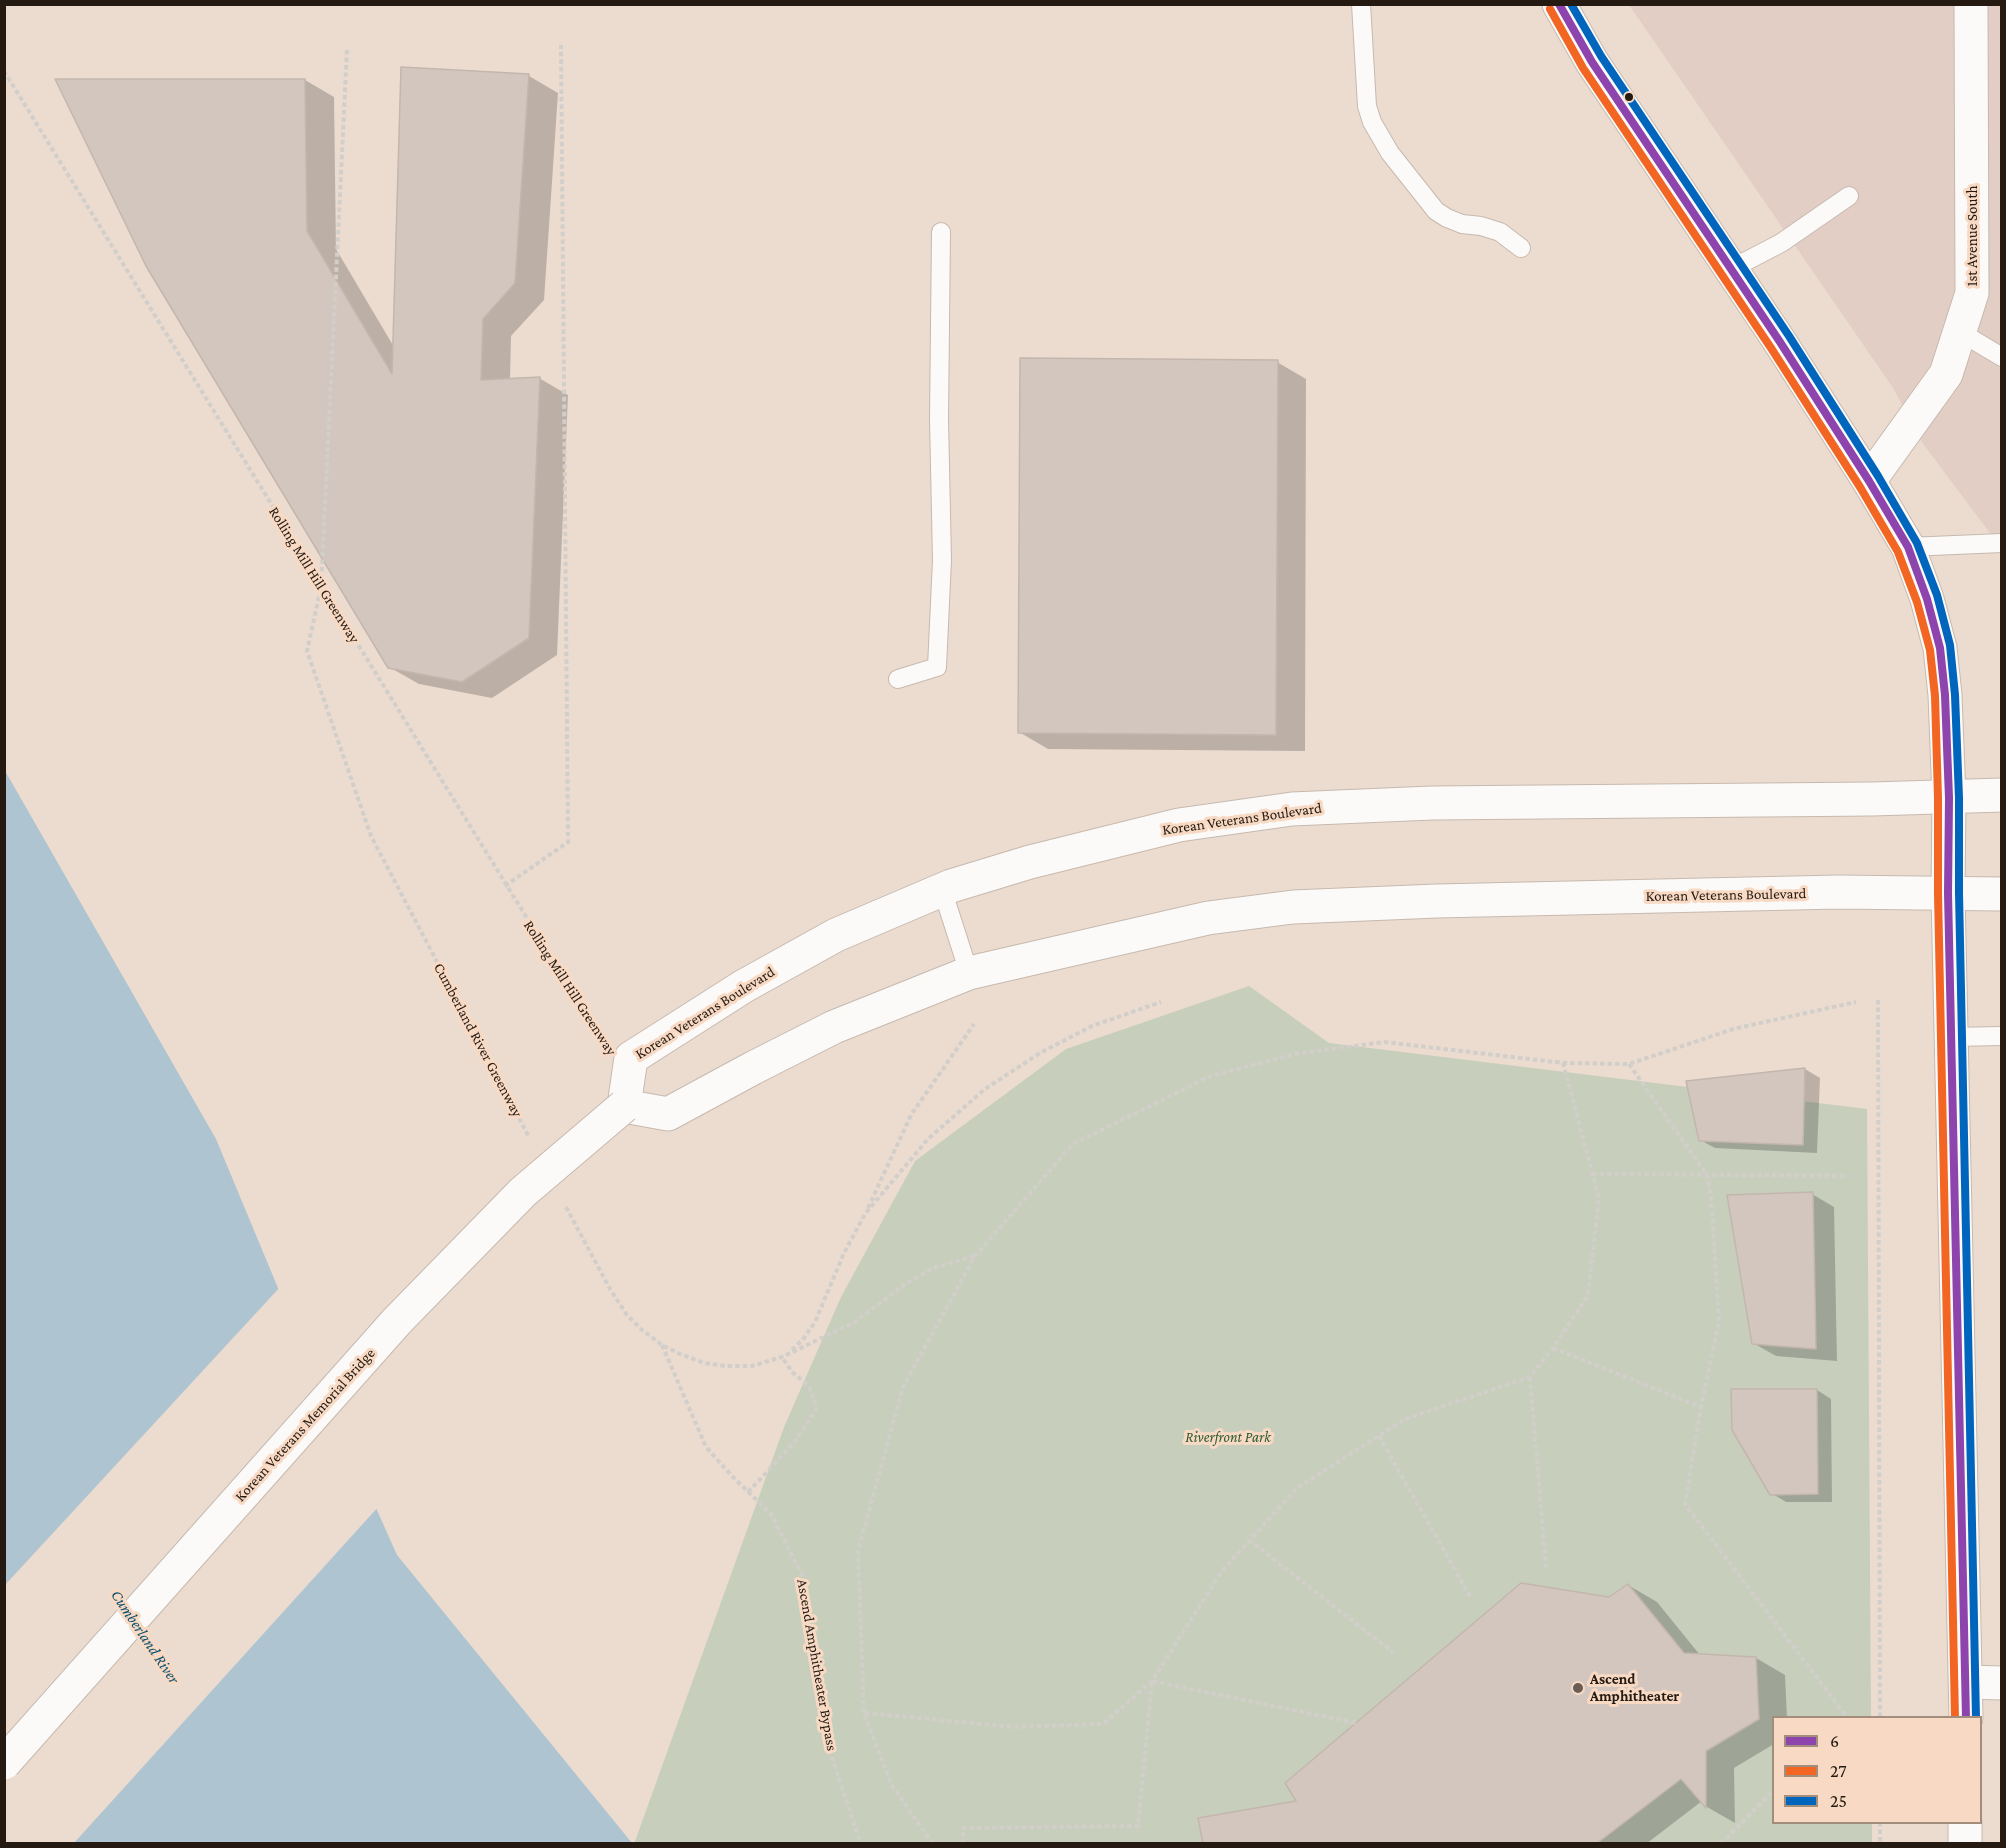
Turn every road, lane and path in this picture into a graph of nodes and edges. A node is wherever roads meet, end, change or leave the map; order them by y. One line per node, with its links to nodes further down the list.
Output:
1 (1361, 4): 9 (lane)
2 (1559, 4): 10 (main road)
3 (1971, 4): 11 (main road, 1st Avenue South)
4 (561, 45): 20 (path)
5 (347, 50): 16 (path, Cumberland River Greenway)
6 (4, 71): 16 (path, Rolling Mill Hill Greenway)
7 (1849, 196): 10 (lane)
8 (941, 232): 17 (lane)
9 (1521, 248)
10 (1731, 269): 13 (main road)
11 (1960, 332): 12 (lane); 13 (main road, 1st Avenue South)
12 (2001, 357)
13 (1869, 481): 15 (main road)
14 (2001, 543): 15 (lane)
15 (1908, 548): 19 (main road)
16 (321, 587): 20 (path, Rolling Mill Hill Greenway); 34 (path, Cumberland River Greenway)
17 (898, 679)
18 (2001, 795): 19 (main road, Korean Veterans Boulevard)
19 (1949, 798): 21 (main road, Korean Veterans Boulevard); 22 (main road)
20 (505, 886): 33 (path, Rolling Mill Hill Greenway)
21 (942, 889): 24 (lane); 33 (main road, Korean Veterans Boulevard)
22 (1948, 893): 23 (main road, Korean Veterans Boulevard); 24 (main road, Korean Veterans Boulevard); 30 (main road)
23 (2001, 894)
24 (969, 973): 33 (main road, Korean Veterans Boulevard)
25 (1878, 1000): 58 (path)
26 (1161, 1002): 39 (path)
27 (1856, 1002): 32 (path)
28 (975, 1024): 39 (path)
29 (2001, 1036): 30 (lane)
30 (1951, 1037): 54 (main road)
31 (1563, 1063): 32 (path); 35 (path); 40 (path)
32 (1629, 1064): 36 (path)
33 (626, 1091): 61 (main road, Korean Veterans Memorial Bridge, bridge)
34 (530, 1139)
35 (1592, 1174): 36 (path); 42 (path)
36 (1707, 1175): 37 (path); 46 (path)
37 (1848, 1176)
38 (563, 1202): 41 (path)
39 (865, 1214): 43 (path)
40 (975, 1256): 43 (path); 56 (path)
41 (662, 1345): 44 (path); 48 (path, Ascend Amphitheater Bypass)
42 (1553, 1348): 45 (path); 46 (path)
43 (790, 1353): 44 (path)
44 (782, 1357): 48 (path)
45 (1530, 1377): 47 (path); 50 (path)
46 (1701, 1407): 57 (path)
47 (1379, 1436): 49 (path); 51 (path)
48 (748, 1492): 65 (path, Ascend Amphitheater Bypass)
49 (1250, 1540): 52 (path); 53 (path)
50 (1546, 1569)
51 (1471, 1598)
52 (1394, 1653)
53 (1152, 1681): 56 (path); 60 (path); 67 (path)
54 (1966, 1682): 55 (main road); 59 (main road)
55 (2001, 1683)
56 (864, 1713): 66 (path)
57 (1846, 1716)
58 (1880, 1716)
59 (1966, 1716)
60 (1356, 1723)
61 (4, 1763)
62 (1772, 1791): 68 (path)
63 (1880, 1824): 69 (path)
64 (1965, 1824): 70 (main road)
65 (861, 1844)
66 (933, 1844)
67 (963, 1844)
68 (1721, 1844)
69 (1880, 1844)
70 (1965, 1844)

